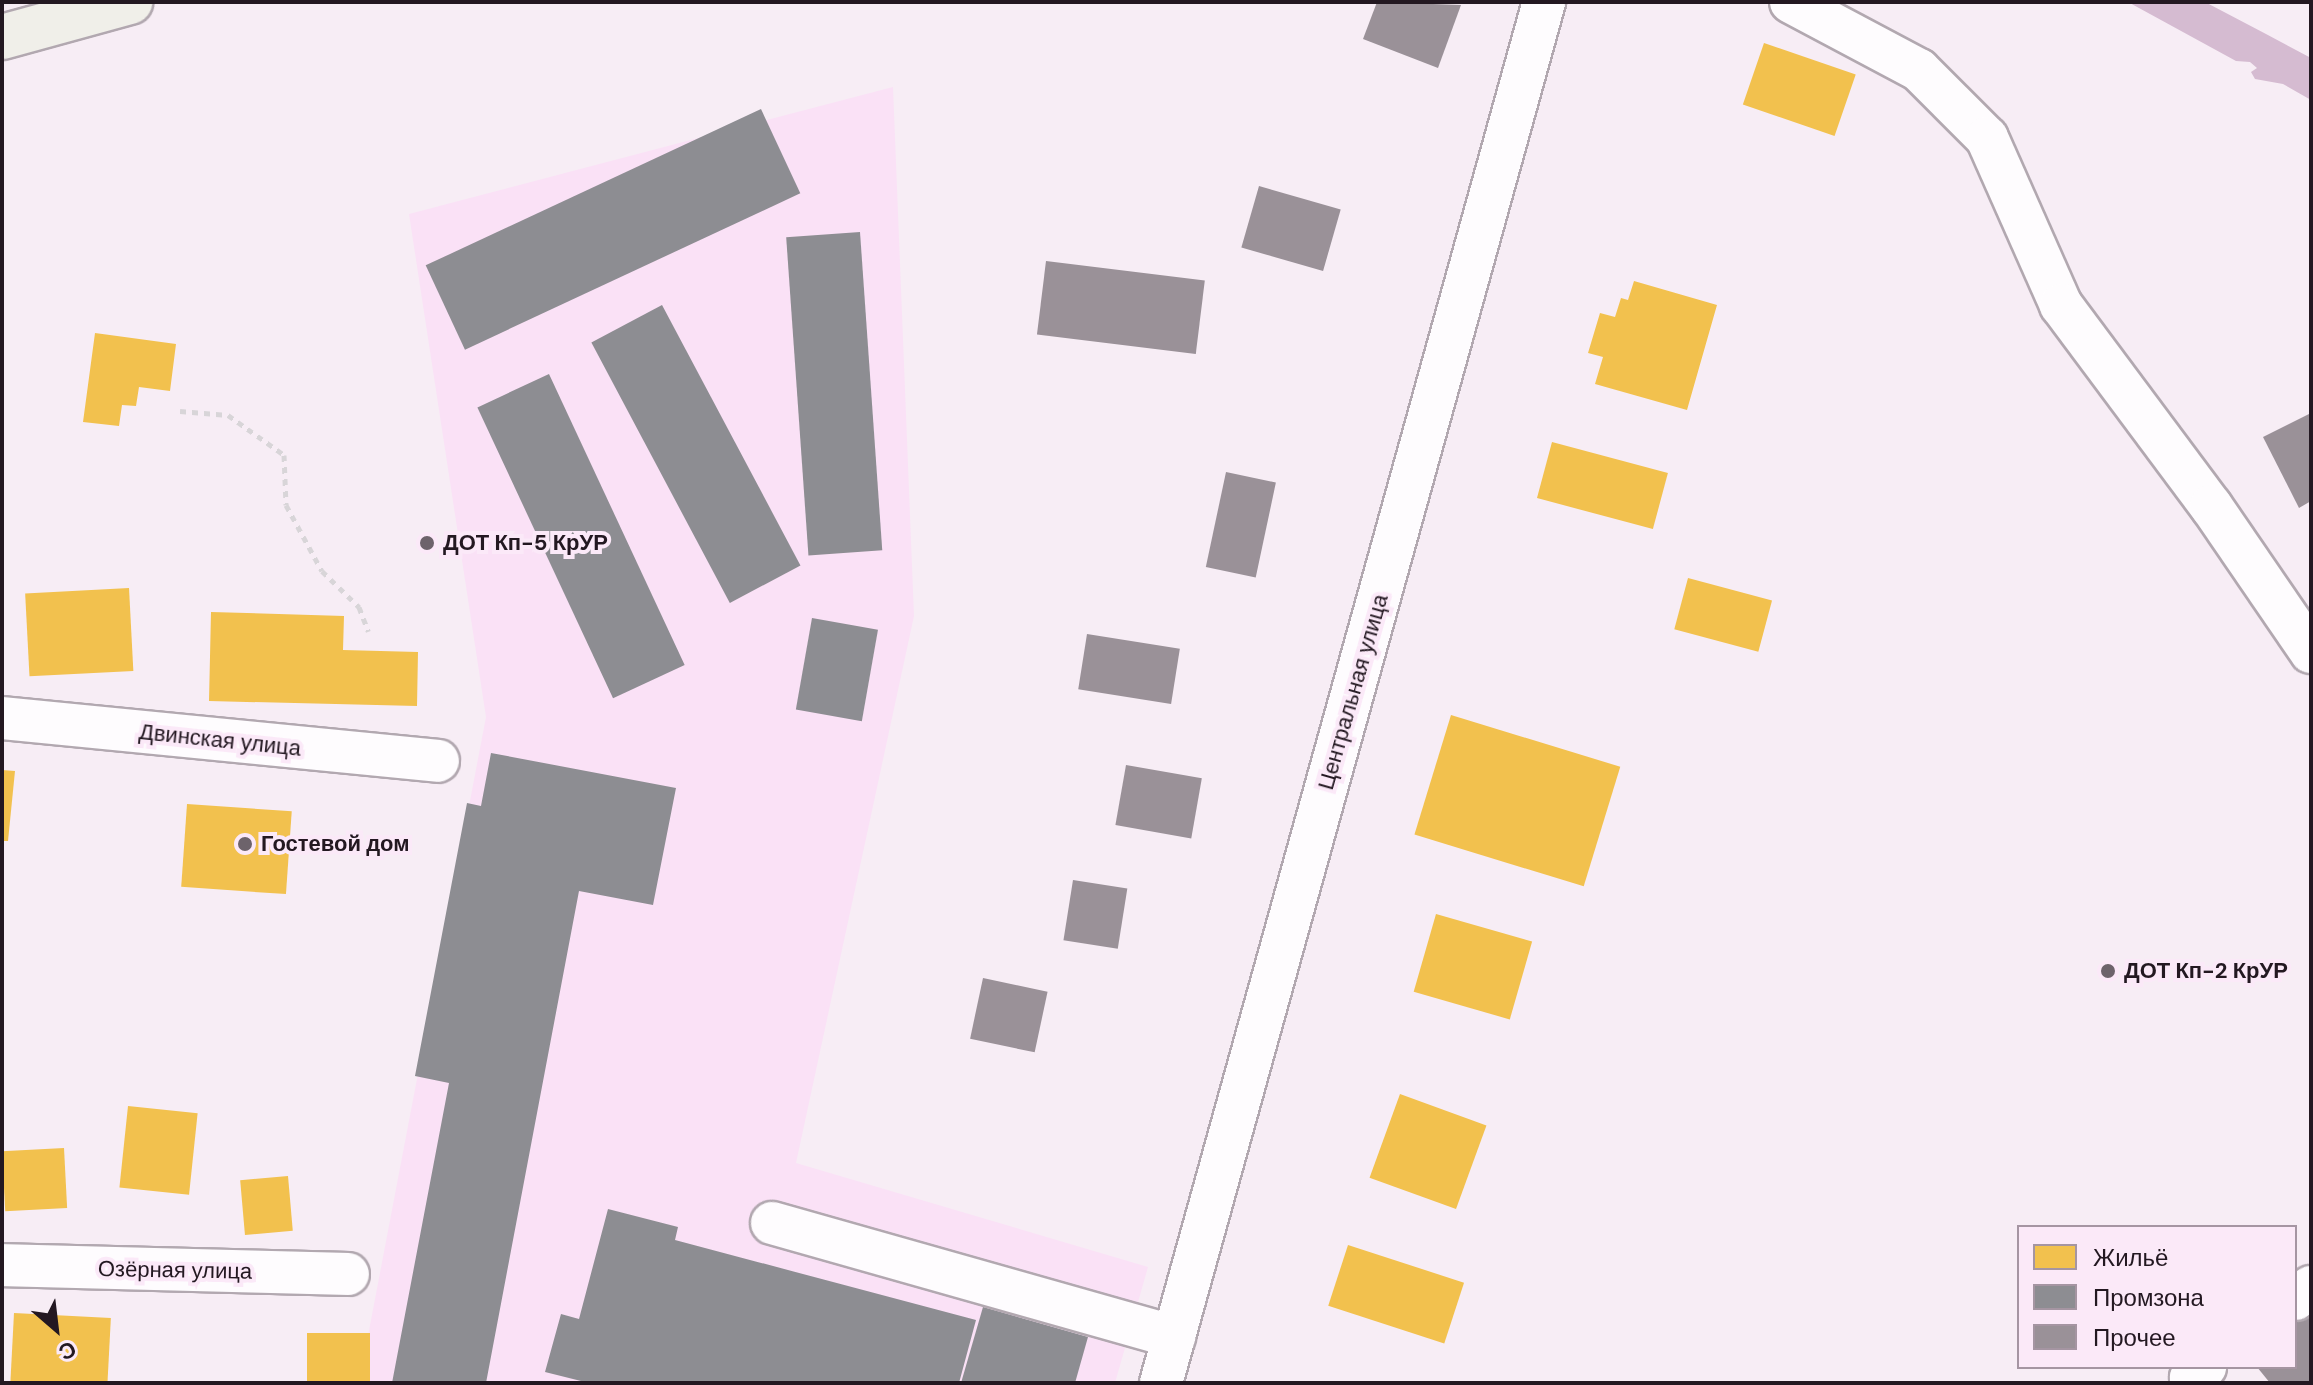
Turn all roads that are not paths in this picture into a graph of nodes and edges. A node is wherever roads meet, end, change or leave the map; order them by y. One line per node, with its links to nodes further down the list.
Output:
1 (130, 2): 4 (main road)
2 (1544, 2): 11 (street, Центральная улица)
3 (1791, 2): 5 (street)
4 (2, 37)
5 (2311, 652)
6 (2, 718): 7 (street, Двинская улица)
7 (438, 761)
8 (772, 1223): 11 (street)
9 (2, 1265): 10 (street, Озёрная улица)
10 (348, 1274)
11 (1174, 1337): 13 (street, Центральная улица)
12 (2202, 1369): 14 (street)
13 (1161, 1383)
14 (2197, 1383)

